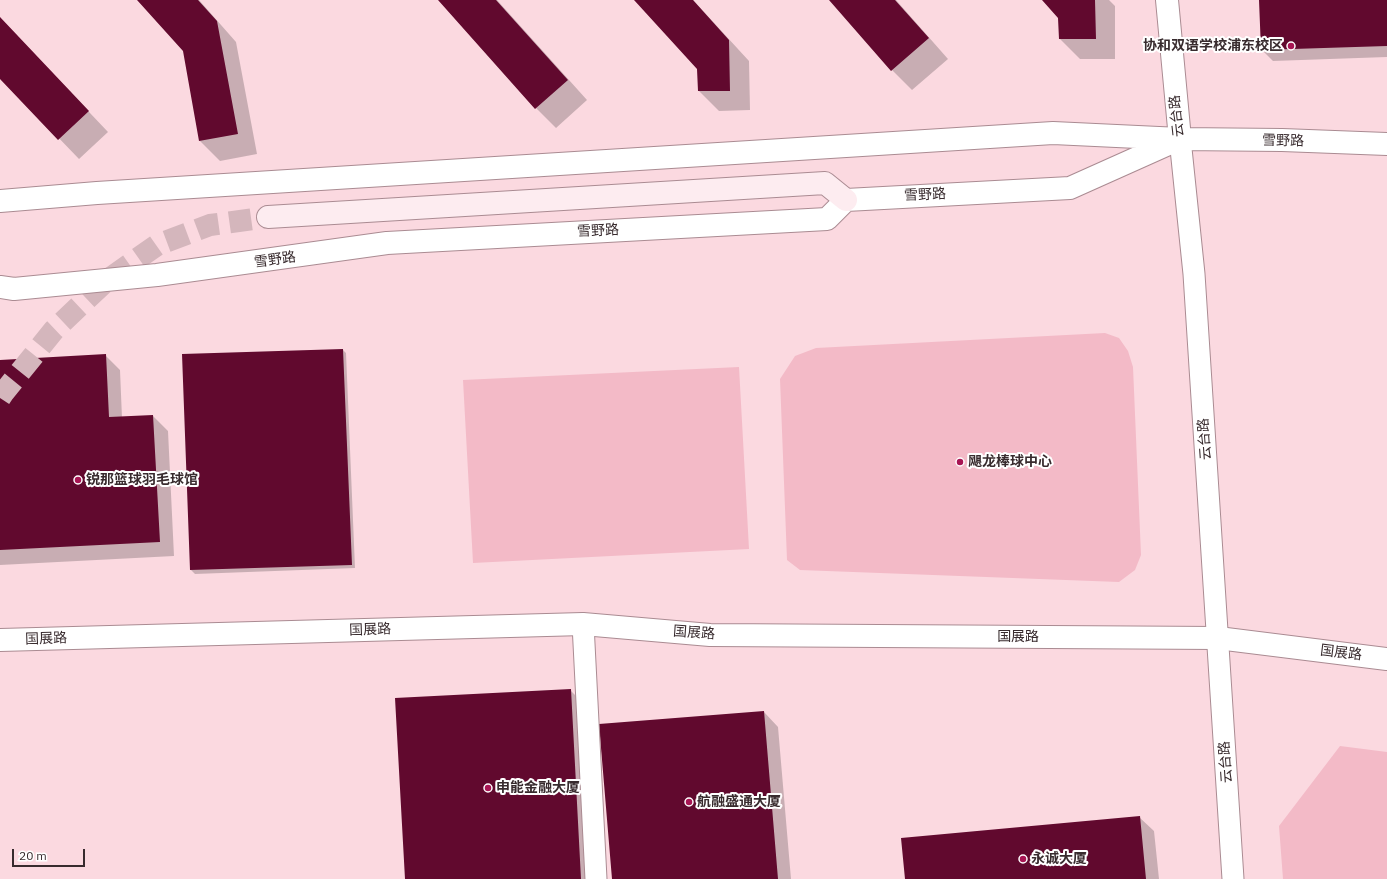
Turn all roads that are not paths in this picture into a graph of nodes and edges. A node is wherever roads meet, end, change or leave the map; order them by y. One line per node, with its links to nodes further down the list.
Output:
1 (1167, 0): 2 (street, 云台路)
2 (1180, 139): 3 (street, 雪野路); 4 (street, 雪野路); 5 (street, 雪野路); 9 (street, 云台路)
3 (1387, 144)
4 (846, 200): 6 (main road); 7 (street, 雪野路)
5 (0, 201)
6 (268, 217)
7 (0, 287)
8 (582, 624): 9 (street, 国展路); 10 (street, 国展路); 12 (street)
9 (1218, 638): 11 (street, 国展路); 13 (street, 云台路)
10 (0, 640)
11 (1387, 659)
12 (596, 879)
13 (1233, 879)

